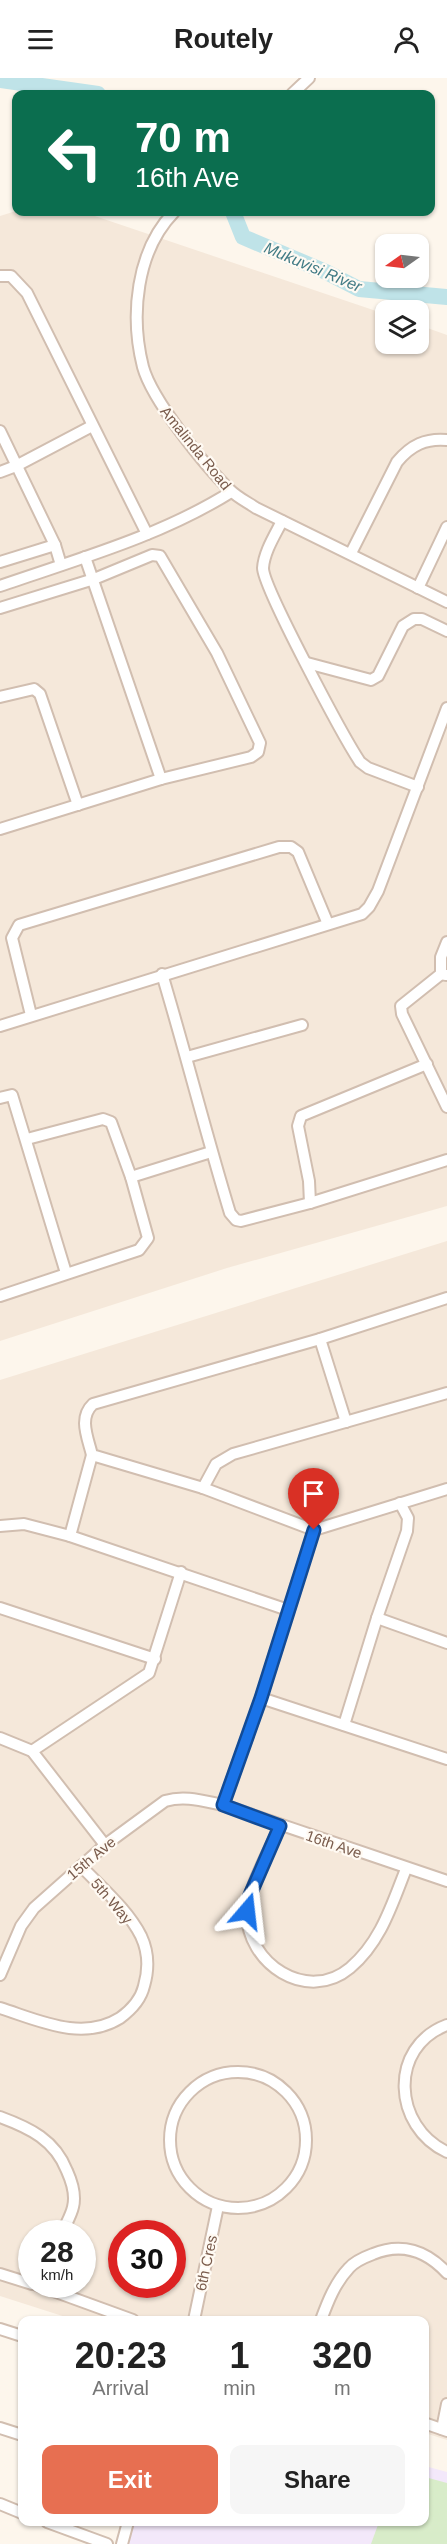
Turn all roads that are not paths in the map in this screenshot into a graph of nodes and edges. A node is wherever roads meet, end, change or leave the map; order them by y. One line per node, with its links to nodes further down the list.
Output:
1 (309, 78): 2 (street)
2 (296, 90)
3 (171, 216): 10 (street, Amalinda Road)
4 (0, 276): 5 (street)
5 (92, 426): 8 (street); 13 (street)
6 (0, 431): 8 (street)
7 (447, 440): 15 (street)
8 (16, 466): 9 (street); 14 (street)
9 (0, 471)
10 (231, 492): 11 (street, Amalinda Road); 13 (street)
11 (282, 521): 15 (street, Amalinda Road); 25 (street)
12 (447, 527): 21 (street)
13 (147, 534): 16 (street)
14 (55, 545): 17 (street); 18 (street)
15 (351, 553): 21 (street, Amalinda Road)
16 (85, 557): 18 (street); 19 (street)
17 (0, 562)
18 (62, 565): 20 (street)
19 (94, 579): 23 (street); 28 (street); 28 (street)
20 (0, 586)
21 (418, 588): 22 (street, Amalinda Road)
22 (447, 602)
23 (0, 608)
24 (447, 631): 25 (street)
25 (307, 663): 29 (street)
26 (0, 697): 30 (street)
27 (447, 708): 29 (street)
28 (161, 779): 30 (street)
29 (417, 788): 32 (street)
30 (78, 805): 31 (street)
31 (0, 829)
32 (328, 924): 34 (street); 36 (street)
33 (447, 942): 35 (street)
34 (162, 974): 36 (street); 39 (street)
35 (444, 975): 40 (street)
36 (31, 1015): 38 (street)
37 (302, 1025): 39 (street)
38 (0, 1026)
39 (187, 1057): 44 (street)
40 (427, 1064): 42 (street); 47 (street)
41 (0, 1098): 43 (street)
42 (447, 1107)
43 (27, 1139): 46 (street); 48 (street)
44 (211, 1152): 46 (street); 47 (street)
45 (447, 1160): 47 (street)
46 (131, 1177): 48 (street)
47 (310, 1203)
48 (66, 1273): 49 (street)
49 (0, 1296)
50 (447, 1298): 51 (street)
51 (320, 1339): 53 (street); 54 (street)
52 (447, 1393): 53 (street)
53 (346, 1422): 55 (street)
54 (92, 1455): 55 (street); 60 (street)
55 (203, 1488): 59 (street)
56 (447, 1489): 57 (street)
57 (399, 1503): 59 (street); 64 (street)
58 (0, 1526): 60 (street)
59 (314, 1530): 63 (street)
60 (70, 1536): 61 (street)
61 (181, 1572): 63 (street); 66 (street)
62 (0, 1608): 66 (street)
63 (288, 1610): 67 (street)
64 (377, 1618): 65 (street); 68 (street)
65 (447, 1643)
66 (155, 1659): 70 (street)
67 (261, 1698): 68 (street); 72 (street)
68 (344, 1725): 71 (street)
69 (0, 1738): 70 (street)
70 (32, 1751): 74 (street)
71 (447, 1759)
72 (223, 1805): 73 (street, 16th Ave); 74 (street, 15th Ave)
73 (280, 1826): 76 (street, 16th Ave); 76 (street)
74 (105, 1845): 75 (street, 15th Ave)
75 (81, 1866): 78 (street, 15th Ave); 79 (street, 5th Way)
76 (406, 1869): 77 (street, 16th Ave)
77 (447, 1881)
78 (0, 1975)
79 (0, 2008)
80 (447, 2025): 82 (street)
81 (0, 2117): 84 (street)
82 (447, 2152)
83 (218, 2206): 83 (street); 90 (street, 6th Cres)
84 (68, 2220)
85 (447, 2273): 91 (street)
86 (0, 2274): 87 (street)
87 (18, 2280)
88 (72, 2298): 89 (street)
89 (122, 2316)
90 (195, 2316)
91 (322, 2316)
92 (0, 2329): 93 (street)
93 (18, 2335)
94 (447, 2404): 97 (street)
95 (429, 2425): 97 (street)
96 (0, 2428): 98 (street)
97 (444, 2430)
98 (18, 2434)
99 (0, 2504): 100 (street)
100 (18, 2511)
101 (57, 2526): 103 (street)
102 (127, 2526): 104 (street)
103 (107, 2544)
104 (122, 2544)

